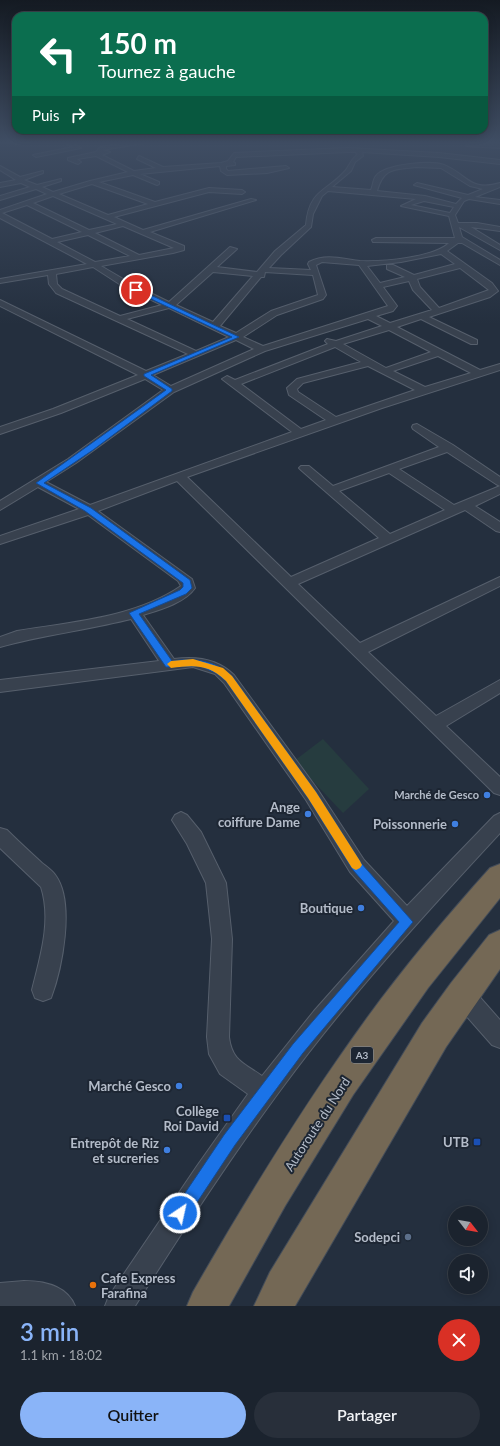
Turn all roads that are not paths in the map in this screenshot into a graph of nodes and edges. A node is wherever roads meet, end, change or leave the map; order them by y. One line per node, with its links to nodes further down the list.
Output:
1 (32, 202): 10 (street)
2 (73, 202): 16 (street)
3 (147, 202): 11 (street)
4 (167, 202): 11 (street)
5 (246, 202): 21 (street)
6 (316, 202): 35 (street)
7 (415, 202): 15 (street)
8 (441, 202): 12 (street)
9 (462, 202): 12 (street)
10 (28, 203): 13 (street); 20 (street)
11 (156, 205): 16 (street)
12 (456, 206): 15 (street)
13 (0, 212)
14 (0, 215): 24 (street)
15 (452, 215): 18 (street)
16 (108, 217): 17 (street)
17 (124, 224): 20 (street); 21 (street)
18 (458, 225): 19 (street); 23 (street); 25 (street)
19 (500, 230)
20 (89, 232): 24 (street); 28 (street)
21 (143, 232): 28 (street)
22 (376, 240): 23 (street)
23 (460, 240): 27 (street); 29 (street)
24 (50, 242): 31 (street)
25 (500, 248)
26 (233, 249): 34 (street)
27 (442, 251): 30 (street); 32 (street)
28 (138, 257): 31 (street)
29 (500, 263)
30 (361, 264): 37 (street); 40 (street)
31 (95, 265): 36 (street); 42 (street)
32 (461, 265): 38 (street); 43 (street)
33 (390, 267): 38 (street)
34 (210, 269): 35 (street); 42 (street)
35 (263, 272): 37 (street); 48 (street)
36 (52, 273): 39 (street); 46 (street)
37 (316, 273): 50 (street)
38 (412, 277): 40 (street); 43 (street)
39 (0, 281)
40 (379, 286): 44 (street)
41 (0, 303): 61 (street)
42 (171, 305): 46 (street); 48 (street)
43 (438, 312): 45 (street)
44 (369, 316): 47 (street); 49 (street)
45 (423, 317): 47 (street); 51 (street)
46 (119, 319): 55 (street)
47 (390, 326): 52 (street); 54 (street)
48 (214, 327): 50 (street)
49 (315, 332): 52 (street); 53 (street)
50 (236, 337): 53 (street); 55 (street)
51 (474, 342)
52 (335, 344): 56 (street); 62 (street)
53 (262, 349): 58 (street)
54 (440, 352): 59 (street); 60 (street)
55 (195, 354): 61 (street)
56 (369, 363): 59 (street); 65 (street)
57 (500, 367): 60 (street)
58 (213, 369): 62 (street); 63 (street)
59 (385, 371): 64 (street)
60 (479, 373): 64 (street)
61 (146, 375): 63 (street); 67 (street)
62 (233, 384): 68 (street)
63 (170, 390): 74 (street)
64 (422, 390): 65 (street)
65 (334, 420): 68 (street)
66 (417, 427): 69 (street)
67 (0, 432)
68 (299, 432): 72 (street)
69 (448, 447): 71 (street); 73 (street)
70 (305, 468): 75 (street)
71 (390, 468): 75 (street); 80 (street)
72 (179, 476): 79 (street); 85 (street)
73 (500, 482)
74 (39, 483): 78 (street); 79 (street)
75 (332, 490): 82 (street)
76 (500, 490): 77 (street)
77 (466, 505): 80 (street); 81 (street)
78 (0, 506)
79 (88, 509): 83 (street); 86 (street)
80 (453, 510): 82 (street)
81 (500, 528)
82 (388, 539): 85 (street)
83 (0, 540)
84 (500, 581): 88 (street)
85 (289, 583): 88 (street)
86 (134, 613): 87 (street); 89 (street)
87 (0, 642)
88 (357, 651): 92 (street)
89 (170, 664): 90 (street); 98 (street)
90 (0, 686)
91 (500, 686): 92 (street)
92 (435, 725): 93 (street)
93 (500, 788)
94 (181, 820): 103 (street)
95 (500, 821): 98 (street)
96 (0, 836): 100 (street)
97 (500, 877): 108 (highway, Autoroute du Nord / A3)
98 (407, 922): 103 (street)
99 (500, 945): 101 (highway)
100 (43, 990)
101 (462, 994): 102 (street); 105 (highway)
102 (500, 1037)
103 (265, 1092): 107 (street)
104 (0, 1297): 106 (street)
105 (280, 1299)
106 (61, 1306)
107 (119, 1306)
108 (207, 1306)

